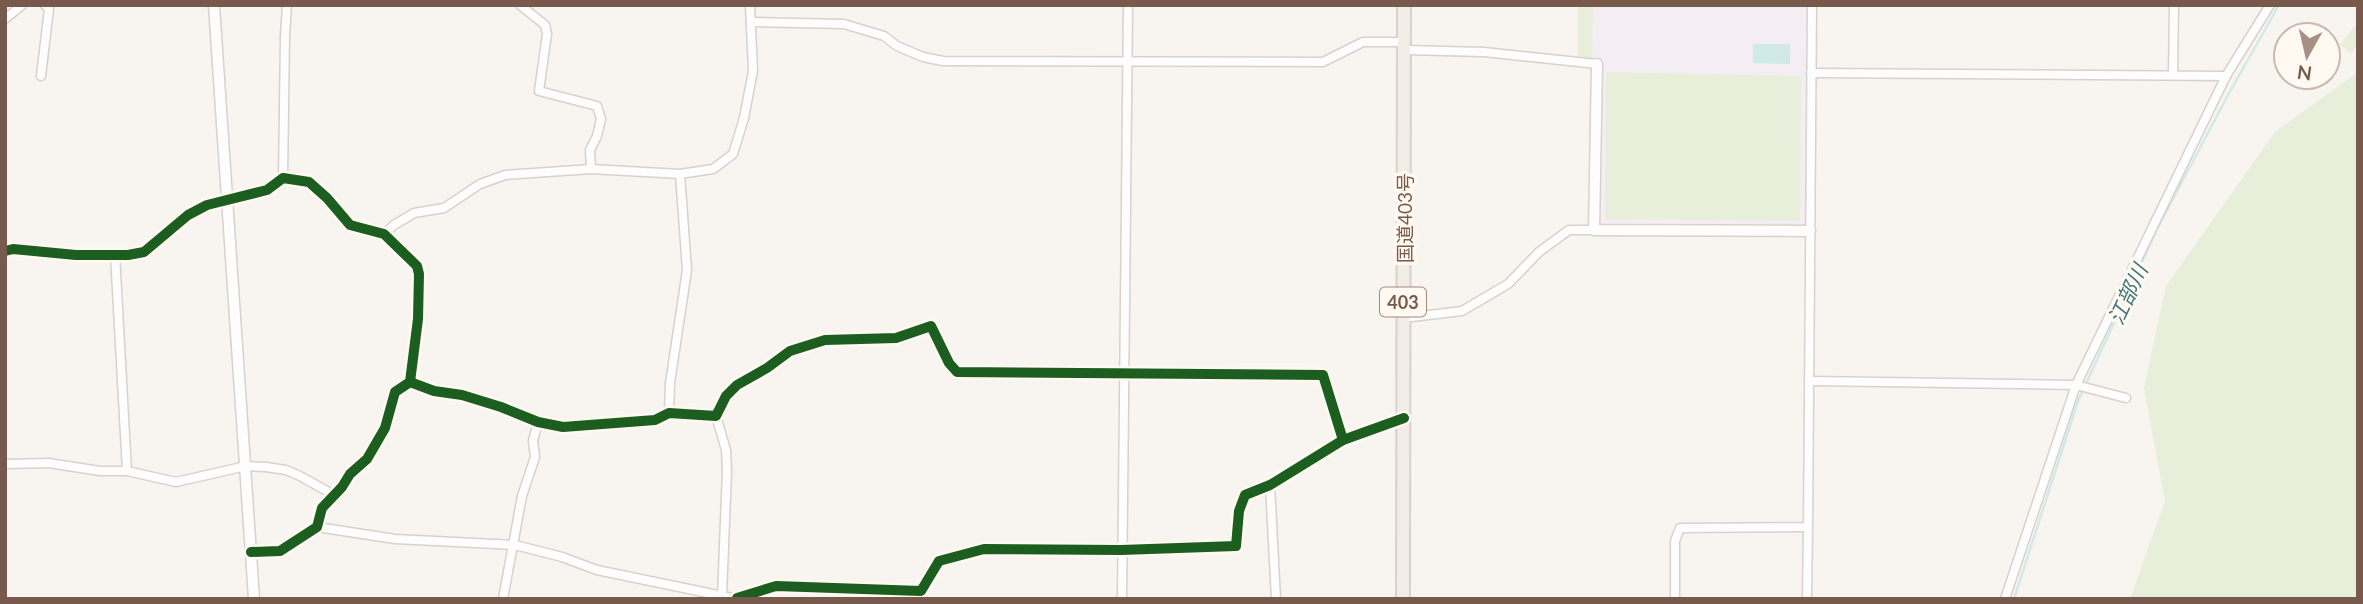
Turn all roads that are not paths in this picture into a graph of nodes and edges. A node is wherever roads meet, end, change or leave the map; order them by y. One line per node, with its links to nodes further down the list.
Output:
1 (22, 5): 12 (street)
2 (45, 5): 18 (street)
3 (214, 5): 24 (street)
4 (288, 5): 23 (street)
5 (520, 5): 21 (street)
6 (750, 5): 13 (street)
7 (1128, 5): 15 (street)
8 (1404, 5): 14 (highway, 国道403号 / 403)
9 (1812, 5): 17 (street)
10 (2174, 5): 19 (street)
11 (2270, 5): 20 (street)
12 (5, 19)
13 (751, 22): 15 (street); 22 (street)
14 (1404, 46): 15 (street); 16 (street); 30 (highway, 国道403号 / 403)
15 (1127, 61): 31 (street)
16 (1597, 64): 25 (street)
17 (1811, 73): 19 (street); 26 (street)
18 (41, 75)
19 (2173, 75): 20 (street)
20 (2226, 76): 34 (street)
21 (592, 169): 22 (street); 27 (street)
22 (680, 174): 36 (street)
23 (283, 178): 24 (street); 27 (street)
24 (228, 200): 29 (street); 42 (street)
25 (1594, 230): 26 (street); 30 (street)
26 (1810, 231): 32 (street)
27 (384, 234): 33 (street)
28 (5, 251): 29 (street)
29 (115, 254): 43 (street)
30 (1403, 318): 38 (highway, 国道403号 / 403)
31 (1125, 373): 37 (street); 40 (street); 49 (street)
32 (1811, 381): 34 (street); 47 (street)
33 (410, 382): 39 (street); 45 (street)
34 (2077, 386): 35 (street); 60 (street)
35 (2126, 398)
36 (669, 413): 37 (street); 39 (street)
37 (716, 416): 51 (street)
38 (1404, 418): 40 (street); 57 (highway, 国道403号 / 403)
39 (538, 422): 48 (street)
40 (1343, 440): 44 (street)
41 (5, 464): 43 (street)
42 (246, 466): 43 (street); 45 (street); 50 (street)
43 (127, 471)
44 (1270, 485): 49 (street); 56 (street)
45 (334, 495): 46 (street)
46 (317, 527): 48 (street); 50 (street)
47 (1808, 527): 58 (street); 59 (street)
48 (515, 545): 51 (street); 54 (street)
49 (1121, 550): 52 (street); 55 (street)
50 (251, 552): 53 (street)
51 (722, 596): 52 (street)
52 (737, 598)
53 (254, 599)
54 (503, 599)
55 (1122, 599)
56 (1276, 599)
57 (1404, 599)
58 (1675, 599)
59 (1807, 599)
60 (2005, 599)

